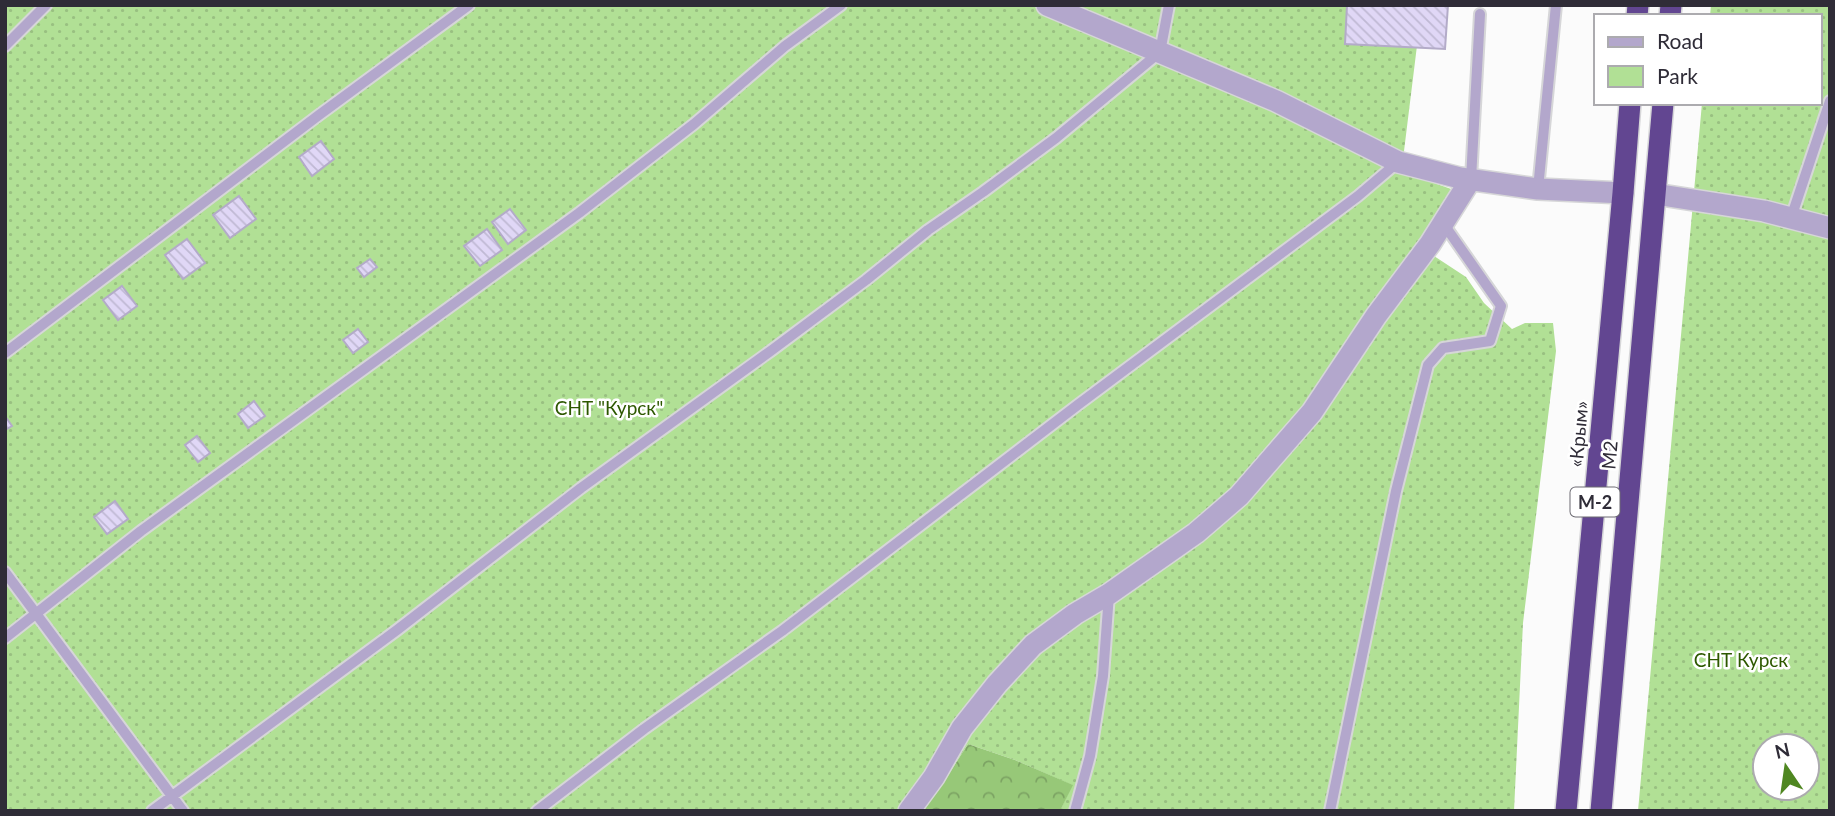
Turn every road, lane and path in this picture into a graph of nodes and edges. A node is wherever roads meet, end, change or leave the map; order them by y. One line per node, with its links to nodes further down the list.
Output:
1 (46, 5): 8 (lane)
2 (470, 5): 21 (lane)
3 (841, 5): 24 (lane)
4 (1047, 5): 9 (street)
5 (1169, 5): 9 (lane)
6 (1556, 5): 15 (lane)
7 (1480, 14): 14 (lane)
8 (5, 46)
9 (1160, 52): 13 (street); 26 (lane)
10 (1830, 101): 18 (lane)
11 (1630, 105): 16 (highway, «Крым» / М-2)
12 (1662, 105): 17 (highway, М2)
13 (1398, 162): 14 (street); 30 (lane)
14 (1471, 179): 15 (street); 19 (street)
15 (1538, 189): 16 (street)
16 (1623, 193): 33 (highway, «Крым» / М-2)
17 (1655, 194): 18 (street); 34 (highway, М2)
18 (1791, 218): 20 (street)
19 (1443, 223): 23 (street); 32 (lane)
20 (1830, 228)
21 (5, 353)
22 (5, 572): 24 (lane)
23 (1109, 594): 27 (lane); 31 (street)
24 (36, 614): 25 (lane); 26 (lane)
25 (5, 638)
26 (172, 795): 28 (lane); 29 (lane)
27 (1077, 810)
28 (152, 811)
29 (183, 811)
30 (537, 811)
31 (909, 811)
32 (1330, 811)
33 (1566, 811)
34 (1601, 811)

